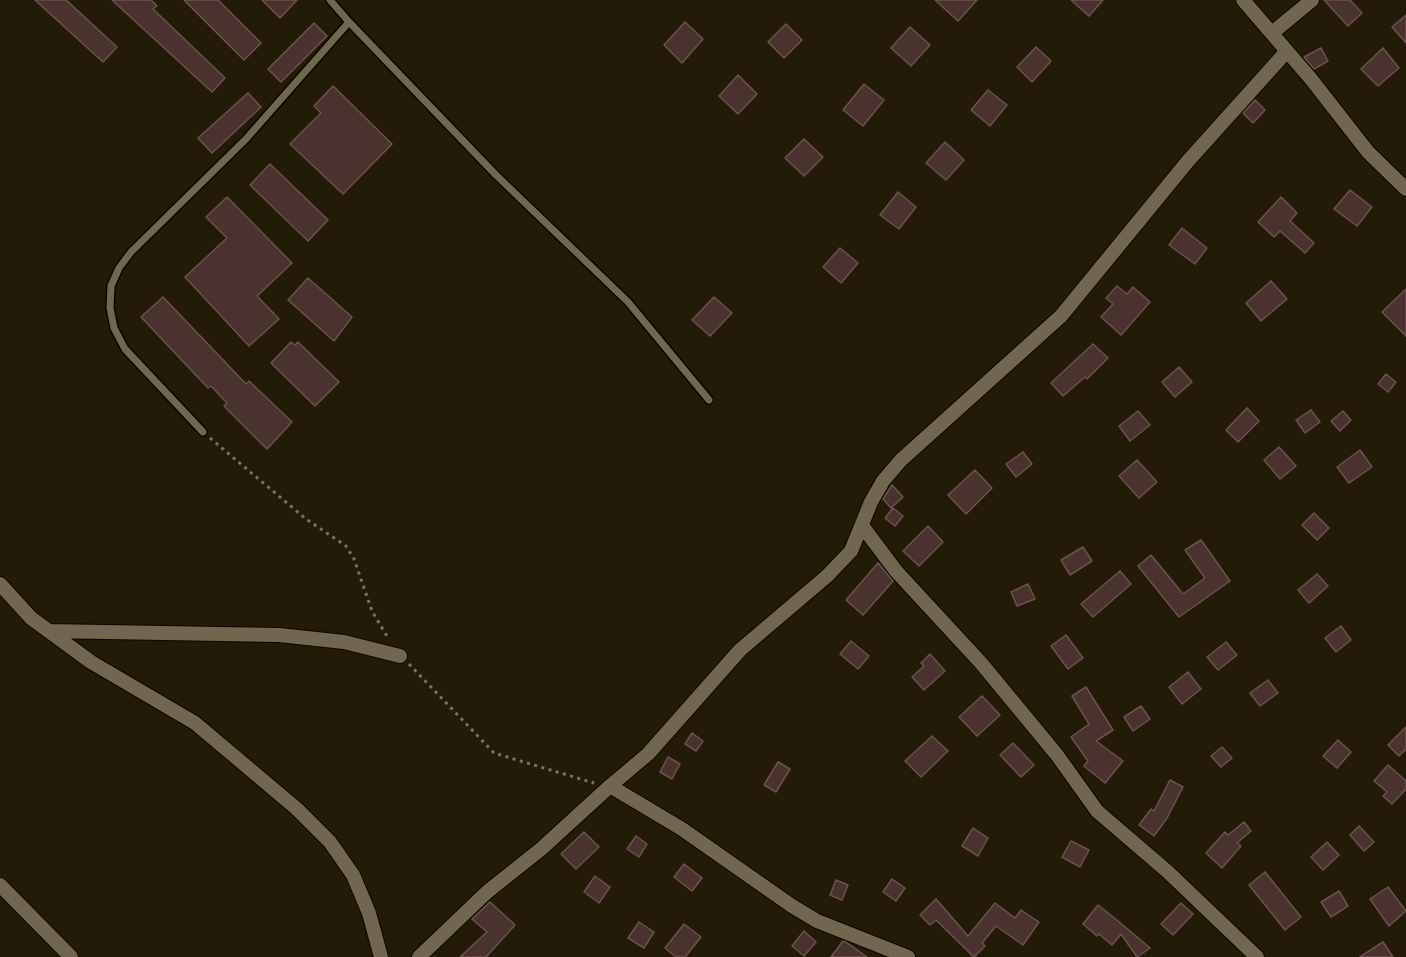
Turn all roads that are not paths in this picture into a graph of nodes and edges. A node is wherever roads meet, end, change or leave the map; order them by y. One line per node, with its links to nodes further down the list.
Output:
1 (330, 0): 4 (lane)
2 (1243, 0): 5 (street)
3 (1312, 0): 5 (street)
4 (349, 22): 8 (lane); 9 (lane)
5 (1272, 33): 6 (street)
6 (1287, 51): 7 (street); 10 (street)
7 (1406, 189)
8 (709, 400)
9 (203, 432)
10 (863, 527): 14 (street); 20 (street)
11 (0, 584): 12 (street)
12 (48, 631): 13 (street); 17 (street)
13 (400, 656)
14 (610, 786): 18 (street); 19 (street)
15 (0, 885): 16 (street)
16 (71, 957)
17 (381, 957)
18 (419, 957)
19 (908, 957)
20 (1257, 957)

